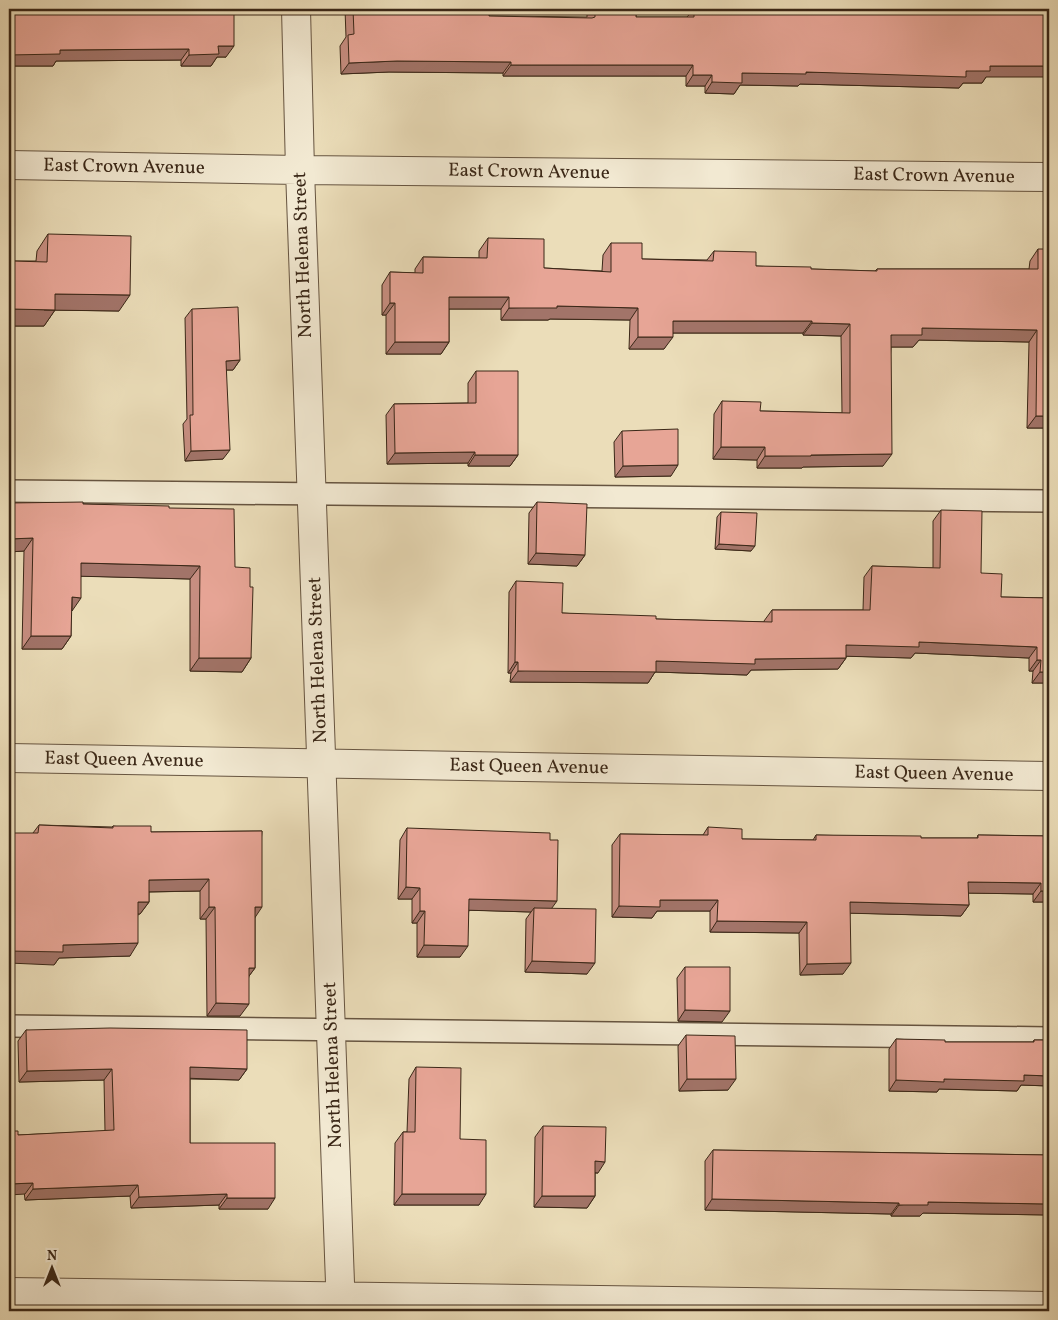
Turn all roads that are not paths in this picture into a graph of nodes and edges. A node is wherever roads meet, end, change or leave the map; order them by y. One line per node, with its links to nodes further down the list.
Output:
1 (296, 9): 3 (street, North Helena Street)
2 (9, 165): 3 (street, East Crown Avenue)
3 (300, 170): 4 (street, East Crown Avenue); 6 (street, North Helena Street)
4 (1049, 177)
5 (9, 490): 6 (lane)
6 (312, 494): 7 (lane); 9 (street, North Helena Street)
7 (1049, 502)
8 (9, 758): 9 (street, East Queen Avenue)
9 (322, 763): 10 (street, East Queen Avenue); 12 (street, North Helena Street)
10 (1049, 776)
11 (9, 1026): 12 (lane)
12 (331, 1031): 13 (lane); 15 (street, North Helena Street)
13 (1049, 1038)
14 (9, 1292): 15 (street)
15 (341, 1304): 16 (street)
16 (1049, 1306)

